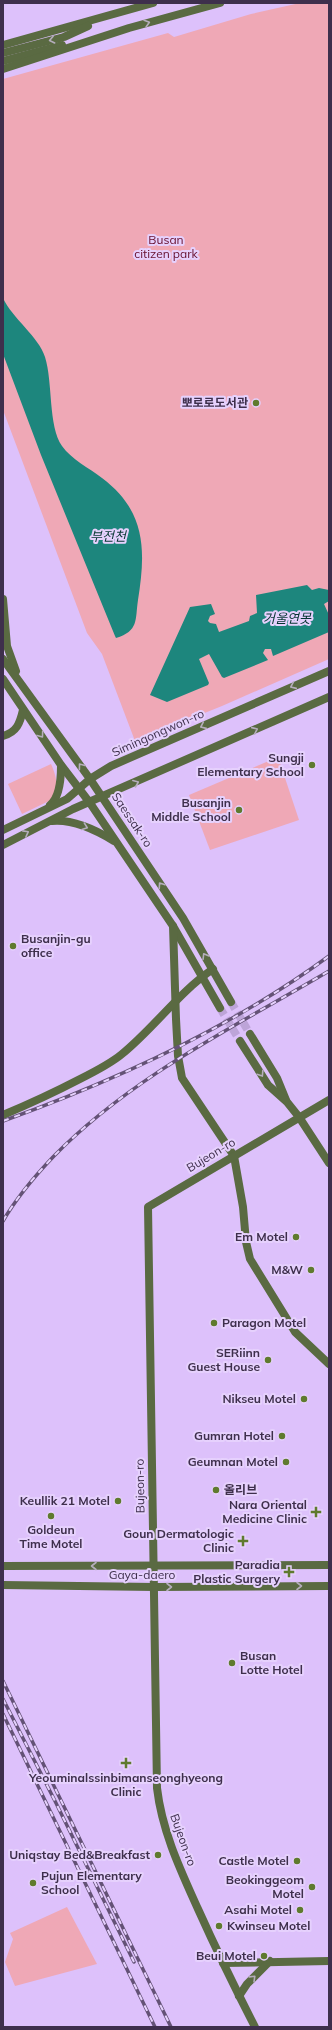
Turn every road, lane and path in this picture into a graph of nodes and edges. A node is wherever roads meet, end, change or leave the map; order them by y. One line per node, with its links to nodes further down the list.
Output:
1 (153, 3): 4 (main road)
2 (219, 3): 3 (main road)
3 (208, 4): 5 (main road, one-way to 3)
4 (114, 15): 6 (main road); 7 (main road, one-way to 7)
5 (129, 28): 8 (main road); 9 (main road)
6 (3, 44)
7 (3, 53)
8 (3, 61)
9 (3, 69)
10 (3, 599): 14 (main road)
11 (3, 659): 14 (main road, Saessak-ro)
12 (329, 670): 19 (main road, Simingongwon-ro, one-way to 19)
13 (3, 679): 16 (main road, Saessak-ro)
14 (28, 695): 19 (main road, Saessak-ro, one-way to 14)
15 (329, 697): 21 (main road, one-way to 15)
16 (23, 710): 17 (main road); 18 (main road, Saessak-ro, one-way to 18)
17 (3, 736)
18 (61, 765): 20 (main road, Saessak-ro); 23 (main road)
19 (90, 779): 20 (main road, Simingongwon-ro); 21 (main road, Saessak-ro)
20 (78, 789): 22 (main road, Saessak-ro); 23 (main road, Simingongwon-ro)
21 (102, 797): 22 (main road); 29 (main road, Saessak-ro, one-way to 21)
22 (90, 803): 24 (main road); 26 (main road, Saessak-ro)
23 (42, 812): 25 (main road, Simingongwon-ro)
24 (49, 821): 26 (main road, one-way to 26); 27 (main road, one-way to 24)
25 (3, 830)
26 (117, 843): 28 (main road, Saessak-ro)
27 (3, 845)
28 (173, 926): 30 (main road, Saessak-ro); 32 (main road)
29 (213, 968): 30 (main road); 31 (main road, Saessak-ro)
30 (202, 976): 32 (main road); 33 (main road, Saessak-ro)
31 (231, 1002)
32 (175, 1004): 38 (main road); 40 (main road)
33 (220, 1008)
34 (250, 1034): 37 (main road)
35 (240, 1041): 37 (main road, one-way to 37)
36 (329, 1100): 39 (main road, Bujeon-ro)
37 (287, 1102): 39 (main road)
38 (3, 1115)
39 (299, 1117): 40 (main road, Bujeon-ro); 41 (main road)
40 (234, 1156): 42 (main road); 43 (main road, Bujeon-ro)
41 (329, 1163)
42 (329, 1364)
43 (153, 1565): 44 (main road, Gaya-daero); 45 (main road, Gaya-daero, one-way to 45); 49 (main road, Bujeon-ro)
44 (329, 1565)
45 (3, 1566)
46 (3, 1585): 48 (main road, Gaya-daero)
47 (329, 1586): 49 (main road, Gaya-daero, one-way to 47)
48 (60, 1587): 49 (main road, Gaya-daero); 50 (main road)
49 (154, 1588): 53 (main road, Bujeon-ro)
50 (3, 1591)
51 (270, 1961): 52 (main road); 53 (main road); 54 (main road, one-way to 51)
52 (329, 1961)
53 (223, 1963): 54 (main road, Bujeon-ro)
54 (239, 1996): 55 (main road, Bujeon-ro)
55 (255, 2027)

